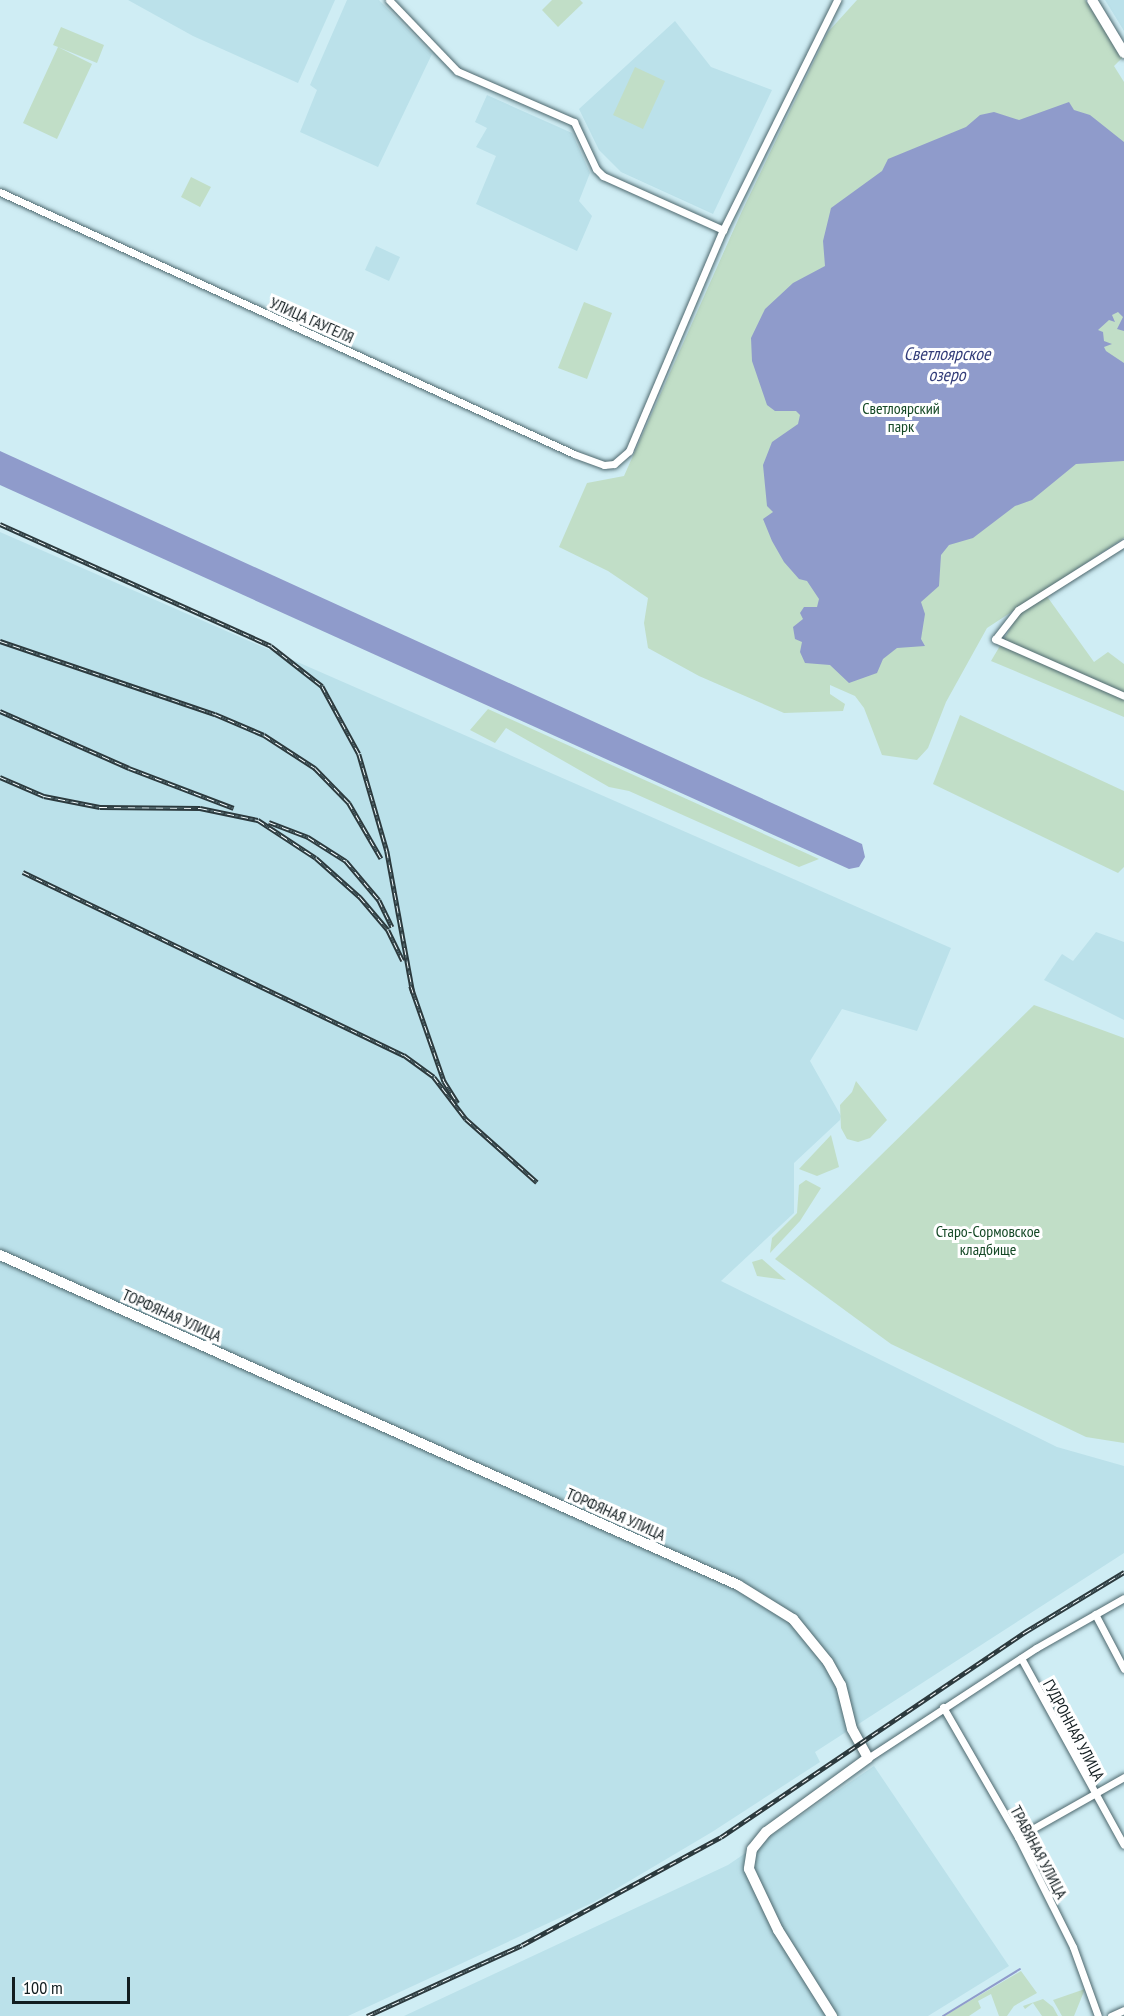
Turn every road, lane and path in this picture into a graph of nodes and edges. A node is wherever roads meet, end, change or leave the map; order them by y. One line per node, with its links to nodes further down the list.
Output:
1 (388, 0): 6 (street)
2 (837, 0): 6 (street)
3 (1092, 0): 4 (street)
4 (1124, 53)
5 (0, 192): 6 (street, УЛИЦА ГАУГЕЛЯ)
6 (723, 230)
7 (1124, 543): 8 (street)
8 (1124, 696)
9 (0, 1255): 15 (street, ТОРФЯНАЯ УЛИЦА)
10 (1124, 1598): 11 (street)
11 (1095, 1614): 12 (street); 13 (street)
12 (1020, 1658): 14 (street); 17 (street, ГУДРОННАЯ УЛИЦА)
13 (1124, 1669)
14 (943, 1707): 15 (street); 18 (street, ТРАВЯНАЯ УЛИЦА)
15 (868, 1758): 21 (street)
16 (1124, 1777): 17 (street)
17 (1093, 1794): 18 (street); 19 (street, ГУДРОННАЯ УЛИЦА)
18 (1018, 1837): 22 (street, ТРАВЯНАЯ УЛИЦА)
19 (1124, 1845)
20 (1124, 2010): 23 (street)
21 (832, 2016)
22 (1098, 2016)
23 (1111, 2016)

